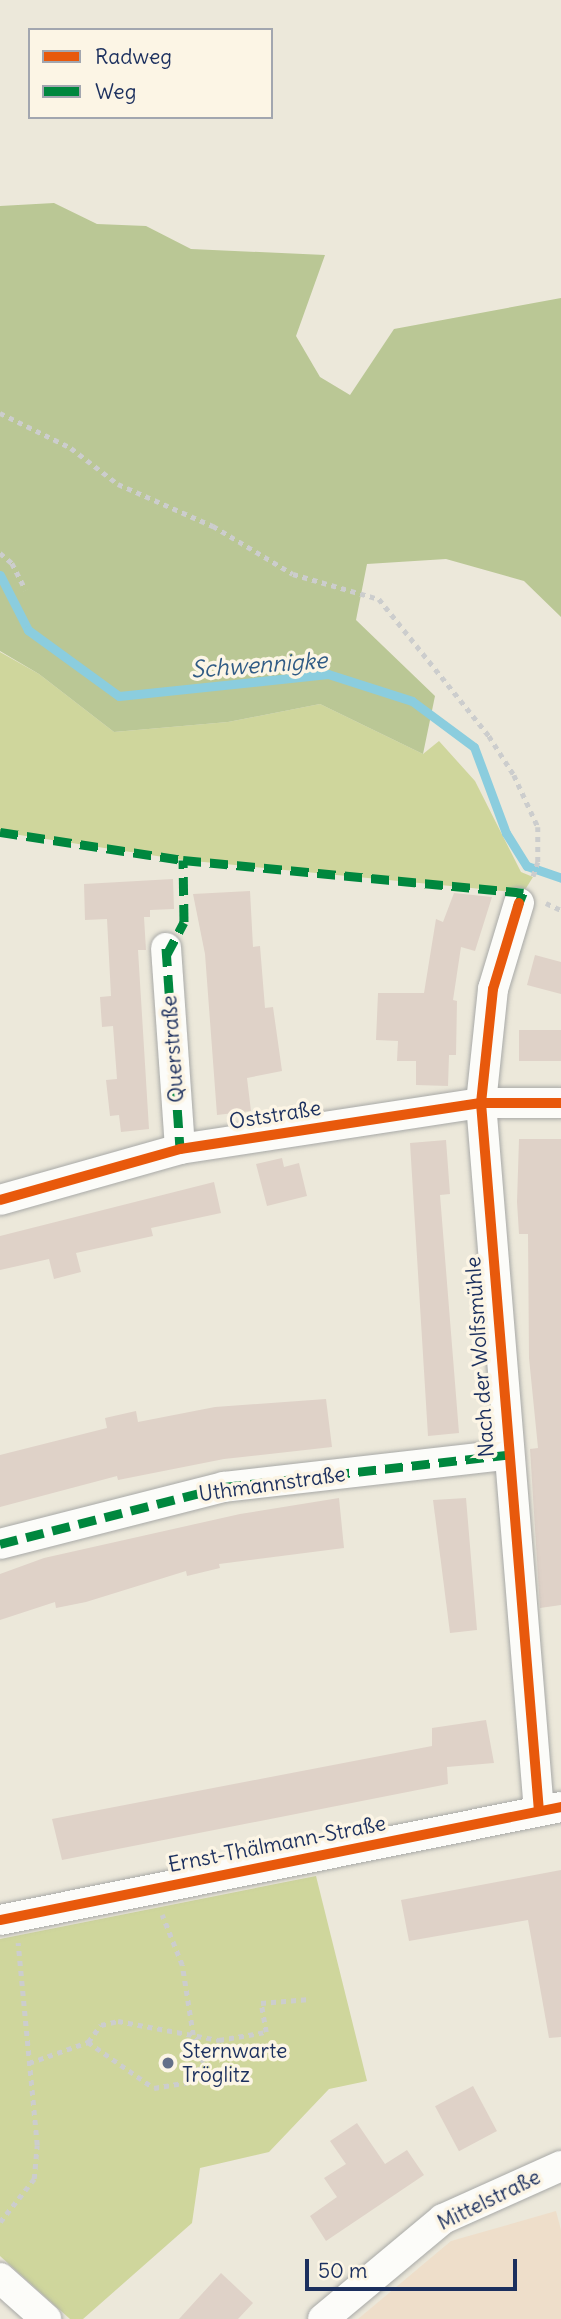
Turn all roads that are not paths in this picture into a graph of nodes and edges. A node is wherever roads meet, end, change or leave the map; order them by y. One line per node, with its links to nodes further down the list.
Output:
1 (519, 903): 3 (street, Nach der Wolfsmühle)
2 (166, 948): 5 (street, Querstraße)
3 (481, 1103): 4 (street, Oststraße); 5 (street, Oststraße); 7 (street, Nach der Wolfsmühle)
4 (561, 1103)
5 (180, 1149): 6 (street, Oststraße)
6 (0, 1200)
7 (506, 1455): 8 (street, Uthmannstraße); 9 (street, Nach der Wolfsmühle)
8 (0, 1544)
9 (550, 1809): 10 (street, Ernst-Thälmann-Straße)
10 (7, 1919)
11 (561, 2166): 14 (street, Mittelstraße)
12 (0, 2278): 13 (street)
13 (46, 2319)
14 (323, 2319)

